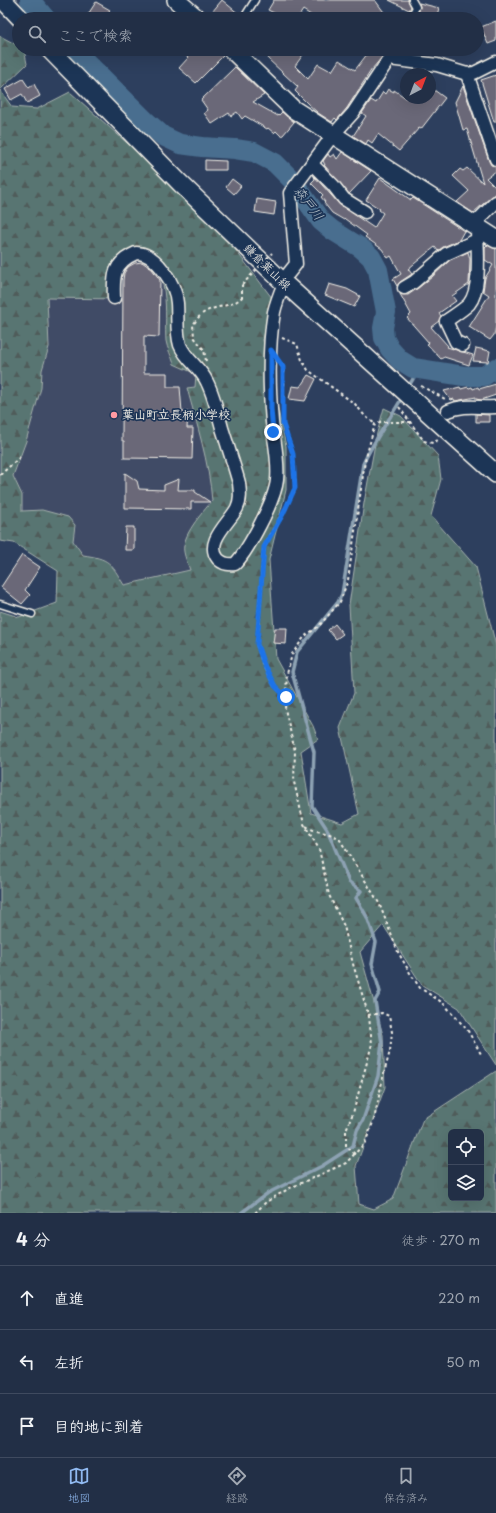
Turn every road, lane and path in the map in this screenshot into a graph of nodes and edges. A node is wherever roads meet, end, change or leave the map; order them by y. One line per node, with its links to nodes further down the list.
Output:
1 (3, 0): 5 (main road)
2 (176, 0): 6 (main road)
3 (255, 0): 7 (lane)
4 (412, 0): 8 (lane)
5 (14, 12)
6 (190, 12)
7 (247, 12)
8 (414, 12)
9 (56, 56): 23 (main road, 鎌倉葉山線)
10 (238, 56): 15 (main road)
11 (391, 56): 15 (street)
12 (400, 56): 14 (street)
13 (496, 62): 14 (street)
14 (467, 74): 16 (street)
15 (333, 136): 17 (street); 20 (main road)
16 (496, 159)
17 (312, 164): 19 (street); 23 (street)
18 (496, 202): 20 (street)
19 (365, 212)
20 (476, 231): 21 (main road); 24 (street); 27 (street)
21 (496, 239)
22 (272, 253): 29 (path, bridge)
23 (286, 278): 26 (street); 41 (main road, 鎌倉葉山線)
24 (404, 288)
25 (114, 298): 29 (street)
26 (272, 330): 28 (street); 37 (path)
27 (463, 345)
28 (271, 350): 29 (street); 33 (path)
29 (202, 374)
30 (416, 384): 34 (path)
31 (396, 403): 35 (path)
32 (496, 407): 34 (street)
33 (283, 410)
34 (452, 410)
35 (410, 422): 36 (path); 37 (path); 39 (path)
36 (414, 422)
37 (375, 424): 45 (path)
38 (285, 430): 45 (path)
39 (441, 439)
40 (21, 456): 42 (path)
41 (496, 474)
42 (0, 475)
43 (0, 604): 44 (lane)
44 (32, 614)
45 (286, 697): 46 (path)
46 (304, 824): 47 (path); 48 (path)
47 (368, 1015): 49 (path); 49 (path)
48 (481, 1054)
49 (355, 1154): 50 (path)
50 (255, 1213)

